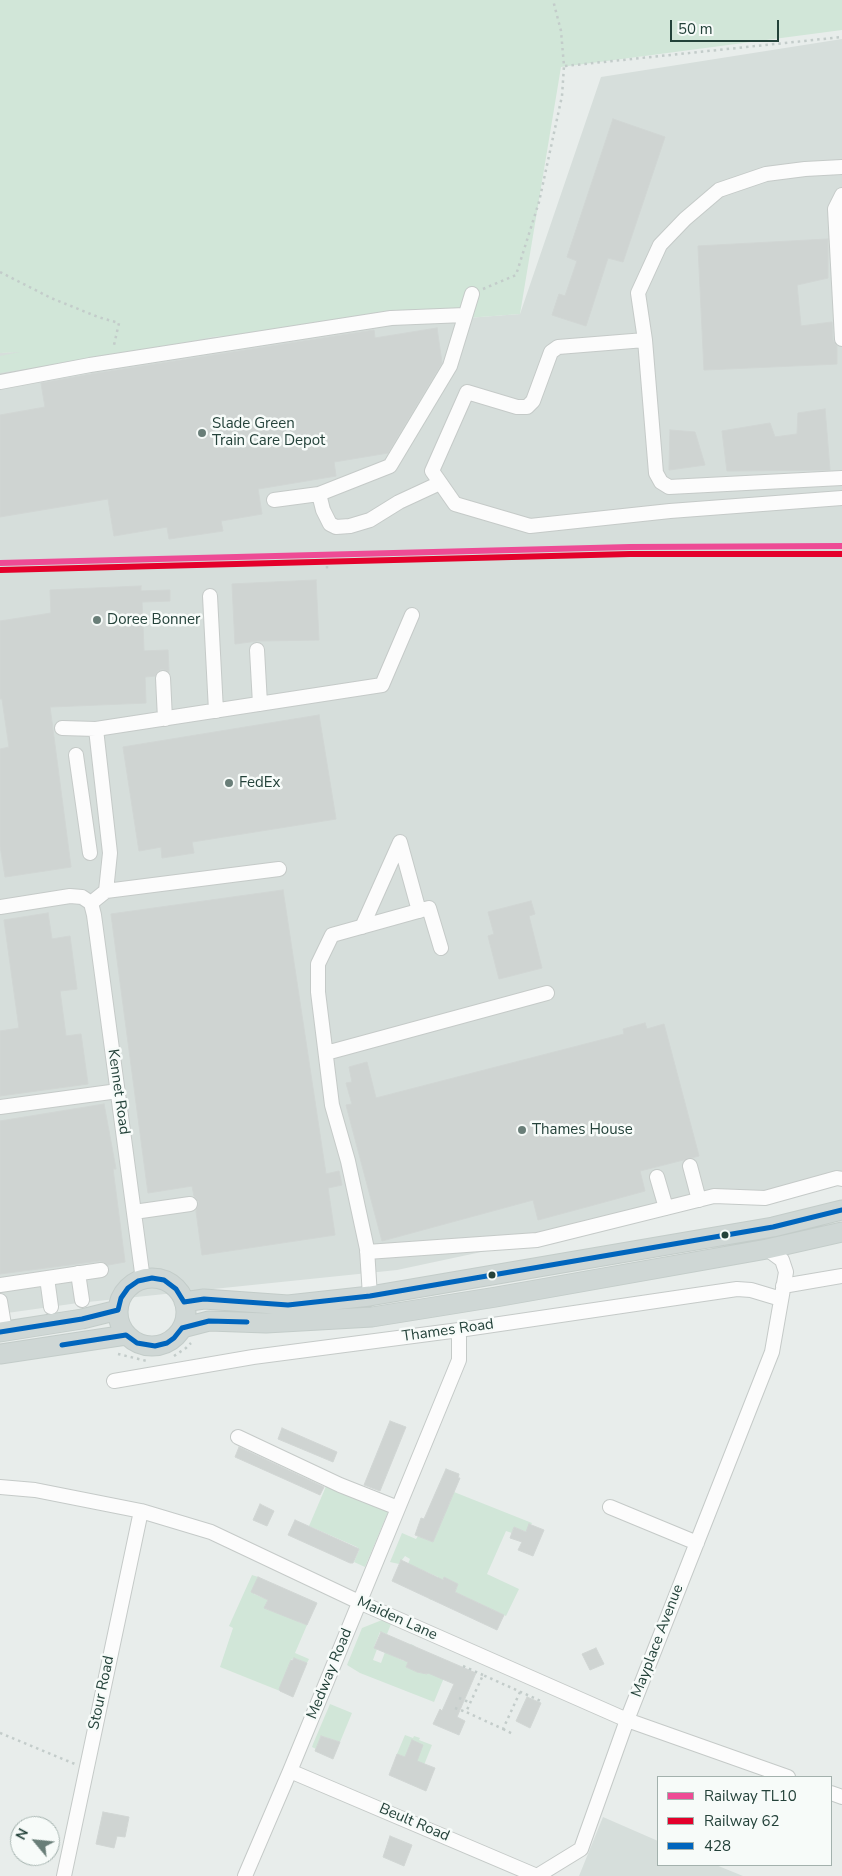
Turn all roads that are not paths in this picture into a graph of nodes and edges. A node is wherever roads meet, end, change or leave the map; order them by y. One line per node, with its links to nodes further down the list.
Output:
1 (842, 167): 6 (street)
2 (842, 195): 5 (street)
3 (472, 294): 4 (street)
4 (465, 315): 7 (street); 10 (street)
5 (842, 339)
6 (645, 340): 8 (street); 9 (street)
7 (0, 382)
8 (842, 478)
9 (440, 483): 10 (street); 11 (street)
10 (320, 494): 12 (street)
11 (842, 498)
12 (274, 500)
13 (210, 596): 18 (street)
14 (412, 615): 17 (street)
15 (256, 650): 17 (street)
16 (163, 678): 19 (street)
17 (260, 704): 18 (street)
18 (216, 711): 19 (street)
19 (165, 719): 21 (street)
20 (62, 728): 21 (street)
21 (96, 729): 23 (street)
22 (76, 754): 24 (street)
23 (101, 771): 24 (street); 27 (street)
24 (78, 774): 25 (street)
25 (90, 853)
26 (279, 869): 27 (street)
27 (106, 891): 28 (street)
28 (91, 903): 29 (street); 35 (street, Kennet Road)
29 (0, 907)
30 (419, 911): 31 (street); 31 (street); 32 (street)
31 (362, 927): 34 (street)
32 (441, 948)
33 (547, 993): 34 (street)
34 (326, 1053): 47 (street)
35 (118, 1091): 36 (street); 44 (street, Kennet Road)
36 (0, 1107)
37 (690, 1166): 40 (street)
38 (657, 1177): 42 (street)
39 (842, 1179): 40 (street)
40 (699, 1200): 42 (street)
41 (190, 1204): 44 (street)
42 (666, 1208): 47 (street)
43 (842, 1210): 55 (main road)
44 (134, 1212): 52 (street, Kennet Road)
45 (842, 1232): 46 (main road, Thames Road)
46 (766, 1249): 54 (street, Mayplace Avenue); 61 (main road, Thames Road)
47 (367, 1252): 55 (street)
48 (101, 1270): 49 (street)
49 (78, 1273): 51 (street); 56 (street)
50 (842, 1276): 54 (street, Thames Road)
51 (47, 1278): 53 (street); 59 (street)
52 (144, 1280): 58 (main road); 60 (main road)
53 (0, 1285)
54 (782, 1293): 62 (street, Thames Road); 72 (street, Mayplace Avenue)
55 (370, 1296): 58 (main road)
56 (82, 1300)
57 (0, 1301): 63 (street)
58 (184, 1302): 61 (main road)
59 (51, 1307)
60 (118, 1310): 63 (main road); 64 (main road)
61 (182, 1328): 64 (main road, Thames Road)
62 (459, 1330): 66 (street, Thames Road); 70 (street, Medway Road)
63 (3, 1331)
64 (126, 1335): 65 (main road)
65 (0, 1354)
66 (114, 1381)
67 (238, 1437): 70 (street)
68 (0, 1487): 71 (street, Maiden Lane)
69 (610, 1507): 72 (street)
70 (398, 1508): 73 (street, Medway Road)
71 (141, 1511): 73 (street, Maiden Lane); 77 (street, Stour Road)
72 (697, 1543): 74 (street, Mayplace Avenue)
73 (359, 1602): 74 (street, Maiden Lane); 75 (street, Medway Road)
74 (627, 1720): 76 (street, Maiden Lane); 79 (street, Mayplace Avenue)
75 (290, 1771): 78 (street, Medway Road); 79 (street, Beult Road)
76 (785, 1776)
77 (64, 1876)
78 (245, 1876)
79 (537, 1876)

